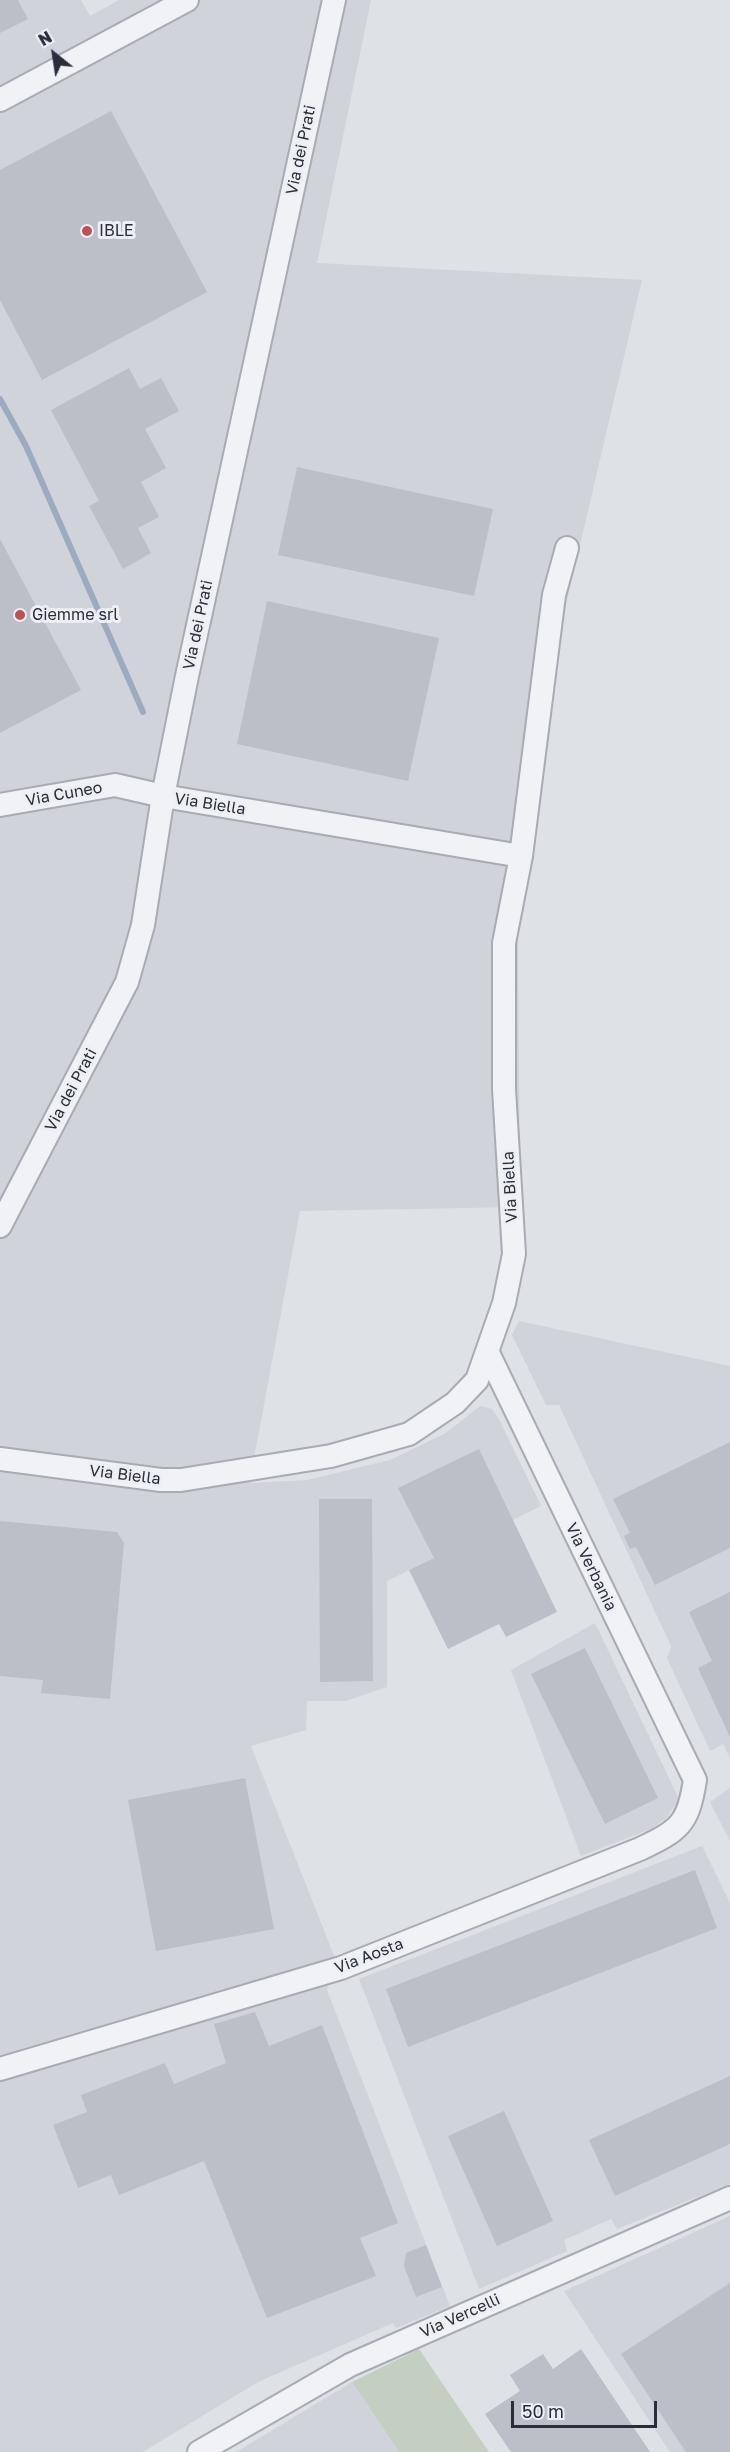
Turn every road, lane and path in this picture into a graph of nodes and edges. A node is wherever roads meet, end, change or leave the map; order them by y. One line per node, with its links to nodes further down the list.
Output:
1 (188, 0): 3 (street)
2 (334, 0): 5 (street, Via dei Prati)
3 (0, 100)
4 (567, 548): 7 (street)
5 (163, 796): 6 (street, Via Cuneo); 7 (street, Via Biella); 8 (street, Via dei Prati)
6 (0, 805)
7 (521, 855): 9 (street, Via Biella)
8 (0, 1226)
9 (488, 1353): 10 (street, Via Biella); 11 (street, Via Verbania)
10 (2, 1458)
11 (695, 1780): 12 (street, Via Aosta)
12 (0, 2069)
13 (730, 2198): 14 (street, Via Vercelli)
14 (199, 2452)

